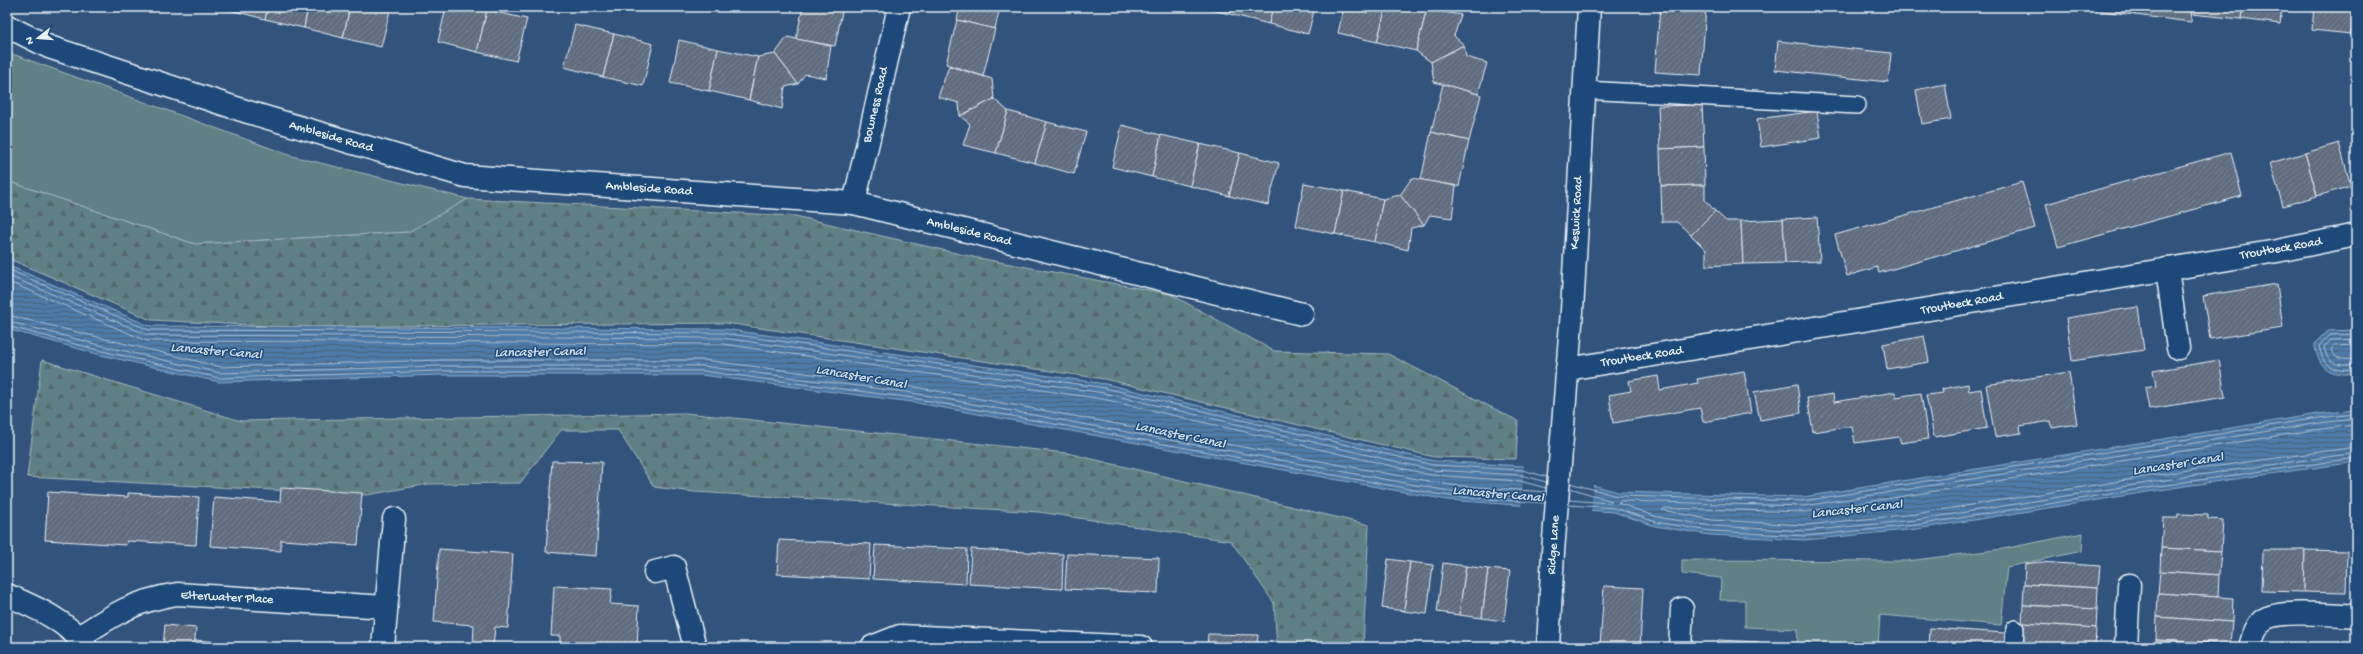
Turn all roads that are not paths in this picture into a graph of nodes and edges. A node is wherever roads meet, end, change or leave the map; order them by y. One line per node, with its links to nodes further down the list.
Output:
1 (899, 7): 6 (street, Bowness Road)
2 (1589, 7): 4 (street, Keswick Road)
3 (7, 26): 6 (street, Ambleside Road)
4 (1584, 90): 5 (lane); 11 (street, Keswick Road)
5 (1857, 105)
6 (854, 203): 9 (street, Ambleside Road)
7 (2356, 235): 8 (street, Troutbeck Road)
8 (2167, 269): 10 (street); 11 (street, Troutbeck Road)
9 (1302, 314)
10 (2178, 348)
11 (1567, 369): 12 (street, Keswick Road)
12 (1563, 419): 26 (street, Ridge Lane)
13 (394, 519): 17 (street)
14 (655, 572): 23 (street)
15 (2129, 585): 29 (street)
16 (7, 595): 21 (street)
17 (386, 607): 21 (street, Elterwater Place); 22 (street)
18 (1682, 609): 27 (street)
19 (2356, 616): 30 (street)
20 (2015, 628): 28 (lane)
21 (82, 642)
22 (383, 647)
23 (695, 647)
24 (872, 647): 25 (street)
25 (1141, 647)
26 (1548, 647)
27 (1680, 647)
28 (2014, 647)
29 (2126, 647)
30 (2250, 647)

